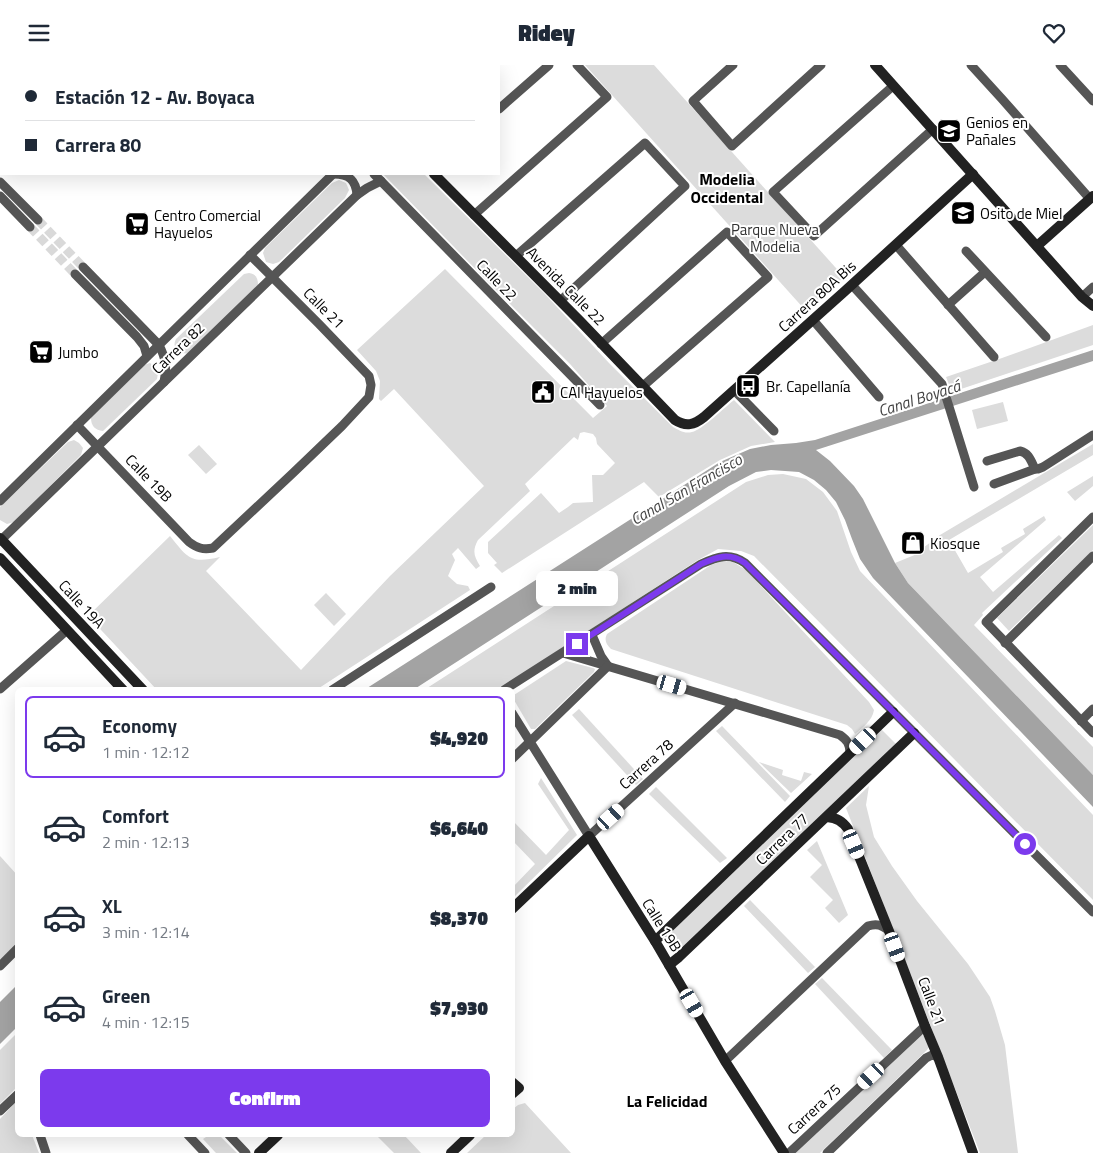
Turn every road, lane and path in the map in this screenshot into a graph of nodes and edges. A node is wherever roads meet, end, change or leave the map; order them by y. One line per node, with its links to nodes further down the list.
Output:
1 (96, 65): 2 (main road)
2 (110, 65)
3 (549, 65): 12 (street)
4 (577, 65): 24 (street)
5 (733, 65): 6 (street)
6 (821, 65)
7 (875, 65): 10 (street)
8 (971, 65): 23 (street)
9 (1060, 65): 11 (street)
10 (894, 86): 13 (street); 13 (street)
11 (1093, 101)
12 (500, 108)
13 (932, 129): 14 (street)
14 (973, 174): 27 (street, Carrera 80A Bis); 28 (street)
15 (333, 175): 30 (street, Carrera 82)
16 (343, 175): 21 (street)
17 (375, 175): 19 (street, Calle 22)
18 (435, 175): 24 (street, Avenida Calle 22)
19 (381, 181): 21 (street, Carrera 82); 52 (street, Calle 22)
20 (0, 182): 25 (street)
21 (357, 195): 35 (street, Carrera 82)
22 (0, 196): 26 (street)
23 (1092, 197): 28 (street)
24 (474, 215): 31 (street, Avenida Calle 22)
25 (38, 220)
26 (30, 227)
27 (896, 245): 36 (street, Carrera 80A Bis); 40 (street)
28 (1037, 246): 38 (street)
29 (966, 251): 33 (street)
30 (250, 255): 35 (street, Calle 21); 45 (street, Carrera 82)
31 (516, 256): 39 (street, Avenida Calle 22); 39 (street)
32 (83, 267): 45 (street)
33 (985, 272): 40 (street); 43 (street)
34 (75, 274): 46 (street)
35 (272, 277): 48 (street, Carrera 82); 65 (street, Calle 21)
36 (852, 285): 42 (street, Carrera 80A Bis); 61 (street)
37 (1093, 287): 38 (street)
38 (1082, 297): 41 (street)
39 (560, 301): 44 (street, Avenida Calle 22)
40 (948, 305): 47 (street)
41 (1093, 306)
42 (813, 320): 50 (street, Carrera 80A Bis); 51 (street)
43 (1046, 337)
44 (601, 344): 49 (street, Avenida Calle 22); 49 (street)
45 (159, 345): 46 (street, Carrera 82); 48 (street)
46 (147, 356): 54 (street, Carrera 82)
47 (994, 357)
48 (164, 382): 57 (street, Carrera 82)
49 (642, 386): 53 (street, Avenida Calle 22)
50 (734, 390): 53 (street, Carrera 80A Bis); 55 (street)
51 (879, 397)
52 (600, 405)
53 (675, 420)
54 (77, 425): 57 (street, Calle 19B); 62 (street, Carrera 82)
55 (774, 431)
56 (1093, 435): 59 (street)
57 (98, 446): 64 (street, Carrera 82); 65 (street, Calle 19B)
58 (987, 461): 59 (street)
59 (1035, 469): 60 (street)
60 (994, 484)
61 (974, 487)
62 (0, 501)
63 (1093, 517): 71 (street)
64 (1, 539): 75 (street, Calle 19A)
65 (201, 549)
66 (1093, 556): 71 (street)
67 (0, 558): 69 (street, Calle 19A)
68 (491, 587): 76 (street)
69 (67, 630): 74 (street, Calle 19A); 78 (street)
70 (592, 635): 72 (street); 73 (street); 81 (street)
71 (1005, 643): 83 (street)
72 (563, 653): 73 (street); 77 (street)
73 (608, 666): 79 (street); 86 (street)
74 (120, 687)
75 (140, 687)
76 (337, 687)
77 (509, 687)
78 (0, 689)
79 (734, 703): 87 (street); 90 (street, Carrera 78)
80 (1093, 709): 83 (street)
81 (893, 712): 84 (street); 87 (street, Carrera 77)
82 (515, 718): 86 (street, Calle 19B)
83 (1081, 721): 85 (street)
84 (914, 733): 89 (street, Carrera 77); 92 (street)
85 (1093, 733)
86 (530, 742): 88 (street); 90 (street, Calle 19B)
87 (850, 753): 94 (street, Carrera 77)
88 (515, 756)
89 (827, 817): 93 (street, Calle 21); 97 (street, Carrera 77)
90 (590, 836): 91 (street, Carrera 78); 94 (street, Calle 19B)
91 (515, 906)
92 (1093, 912)
93 (889, 931): 98 (street, Calle 21); 100 (street)
94 (655, 941): 97 (street, Calle 19B)
95 (15, 951): 96 (street)
96 (0, 965)
97 (669, 965): 100 (street, Calle 19B)
98 (925, 1026): 99 (street, Calle 21); 114 (street, Carrera 75)
99 (938, 1057): 115 (street); 116 (street, Calle 21)
100 (725, 1061): 113 (street, Calle 19B)
101 (15, 1097): 102 (street)
102 (0, 1111)
103 (41, 1137): 108 (street)
104 (190, 1137): 109 (street)
105 (231, 1137): 110 (street)
106 (276, 1137): 111 (street)
107 (468, 1137): 112 (street)
108 (46, 1153)
109 (205, 1153)
110 (246, 1153)
111 (259, 1153)
112 (451, 1153)
113 (784, 1153)
114 (789, 1153)
115 (827, 1153)
116 (973, 1153)

